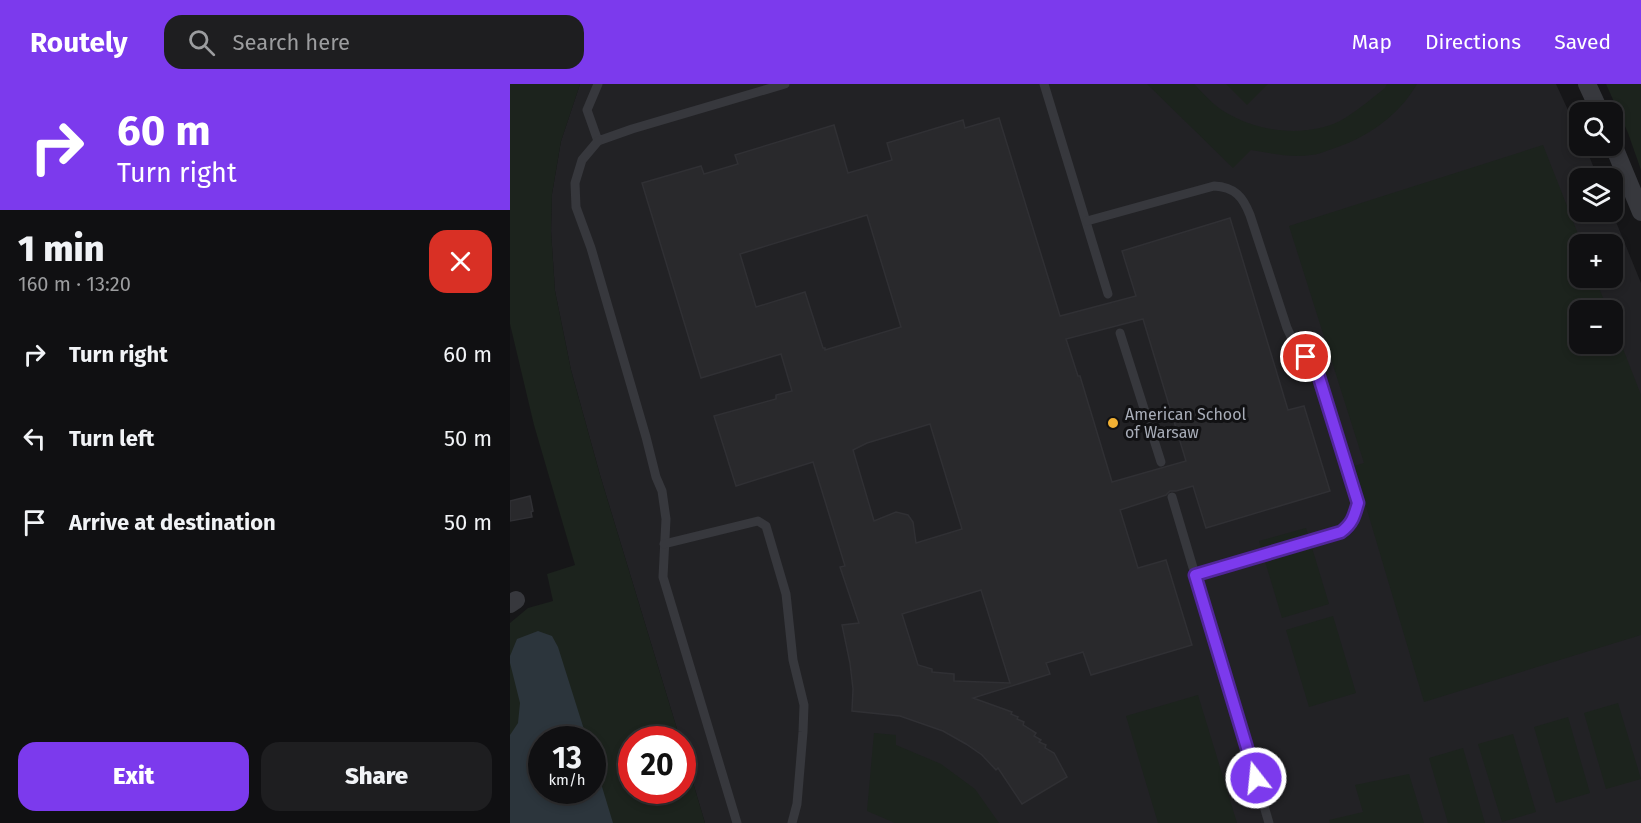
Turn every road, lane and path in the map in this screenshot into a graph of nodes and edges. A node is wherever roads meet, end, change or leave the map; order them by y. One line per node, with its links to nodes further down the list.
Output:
1 (598, 84): 6 (lane)
2 (785, 84): 6 (lane)
3 (1044, 84): 9 (lane)
4 (1587, 84): 5 (street)
5 (1595, 102)
6 (598, 141): 14 (lane)
7 (1618, 156): 8 (street)
8 (1641, 212)
9 (1087, 221): 10 (lane); 15 (lane)
10 (1108, 294)
11 (1120, 333): 12 (lane)
12 (1161, 462)
13 (1172, 497): 15 (lane)
14 (664, 544): 16 (lane); 17 (lane)
15 (1195, 575): 18 (lane)
16 (737, 823)
17 (792, 823)
18 (1269, 823)

